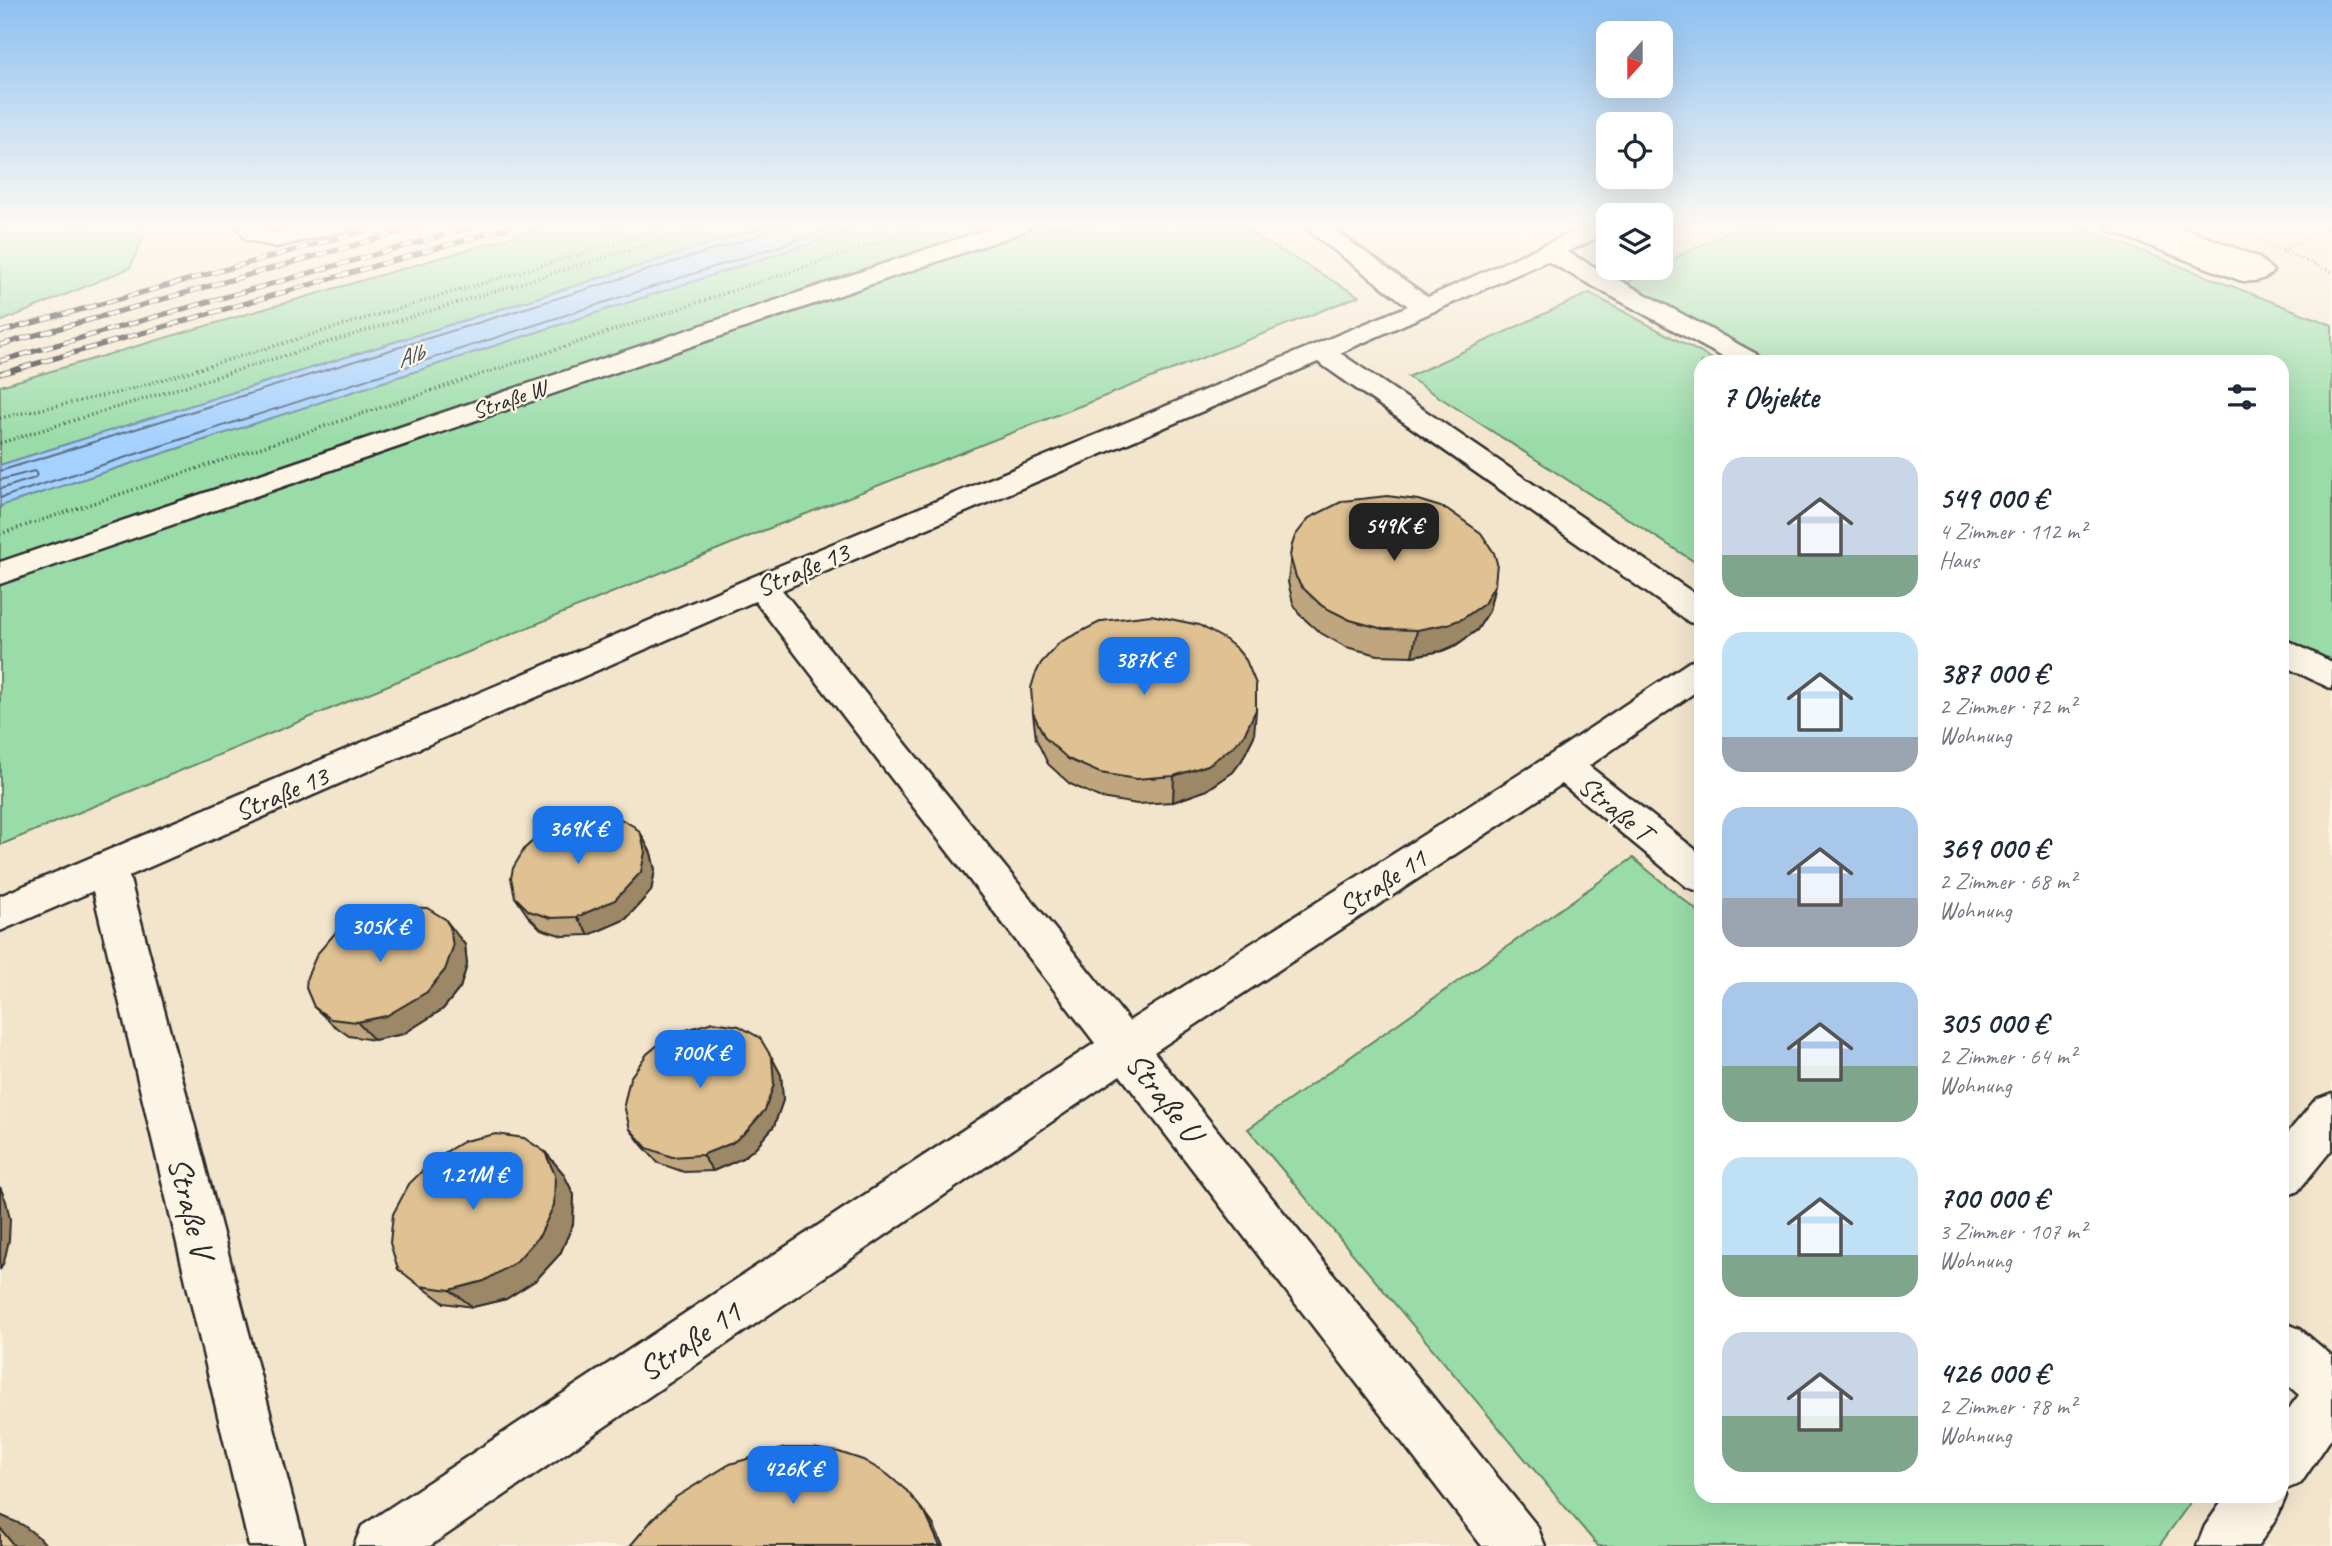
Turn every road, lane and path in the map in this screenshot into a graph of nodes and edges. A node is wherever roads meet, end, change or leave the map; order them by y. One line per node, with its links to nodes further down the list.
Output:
1 (433, 298): 11 (path)
2 (472, 298): 12 (path)
3 (711, 298): 13 (path)
4 (806, 298): 14 (street, Straße W)
5 (1414, 298): 8 (street)
6 (1445, 298): 8 (street, Straße 13)
7 (1634, 298): 10 (street)
8 (1426, 307): 9 (street, Straße 13)
9 (1321, 352): 15 (street, Straße 13); 16 (street)
10 (1738, 355)
11 (0, 418)
12 (0, 443)
13 (0, 534)
14 (0, 573)
15 (761, 586): 21 (street, Straße 13); 24 (street, Straße U)
16 (1694, 609)
17 (2289, 654): 19 (street)
18 (1694, 676): 20 (street, Straße 11)
19 (2332, 677)
20 (1563, 765): 22 (street, Straße T); 24 (street, Straße 11)
21 (107, 867): 23 (street, Straße 13); 31 (street, Straße V)
22 (1694, 870)
23 (0, 914)
24 (1126, 1047): 32 (street, Straße 11); 33 (street, Straße U)
25 (2332, 1114): 26 (street)
26 (2289, 1166)
27 (2289, 1353): 28 (street)
28 (2332, 1391): 29 (street)
29 (2289, 1454)
30 (2254, 1503): 34 (street)
31 (277, 1546)
32 (382, 1546)
33 (1517, 1546)
34 (2225, 1546)

